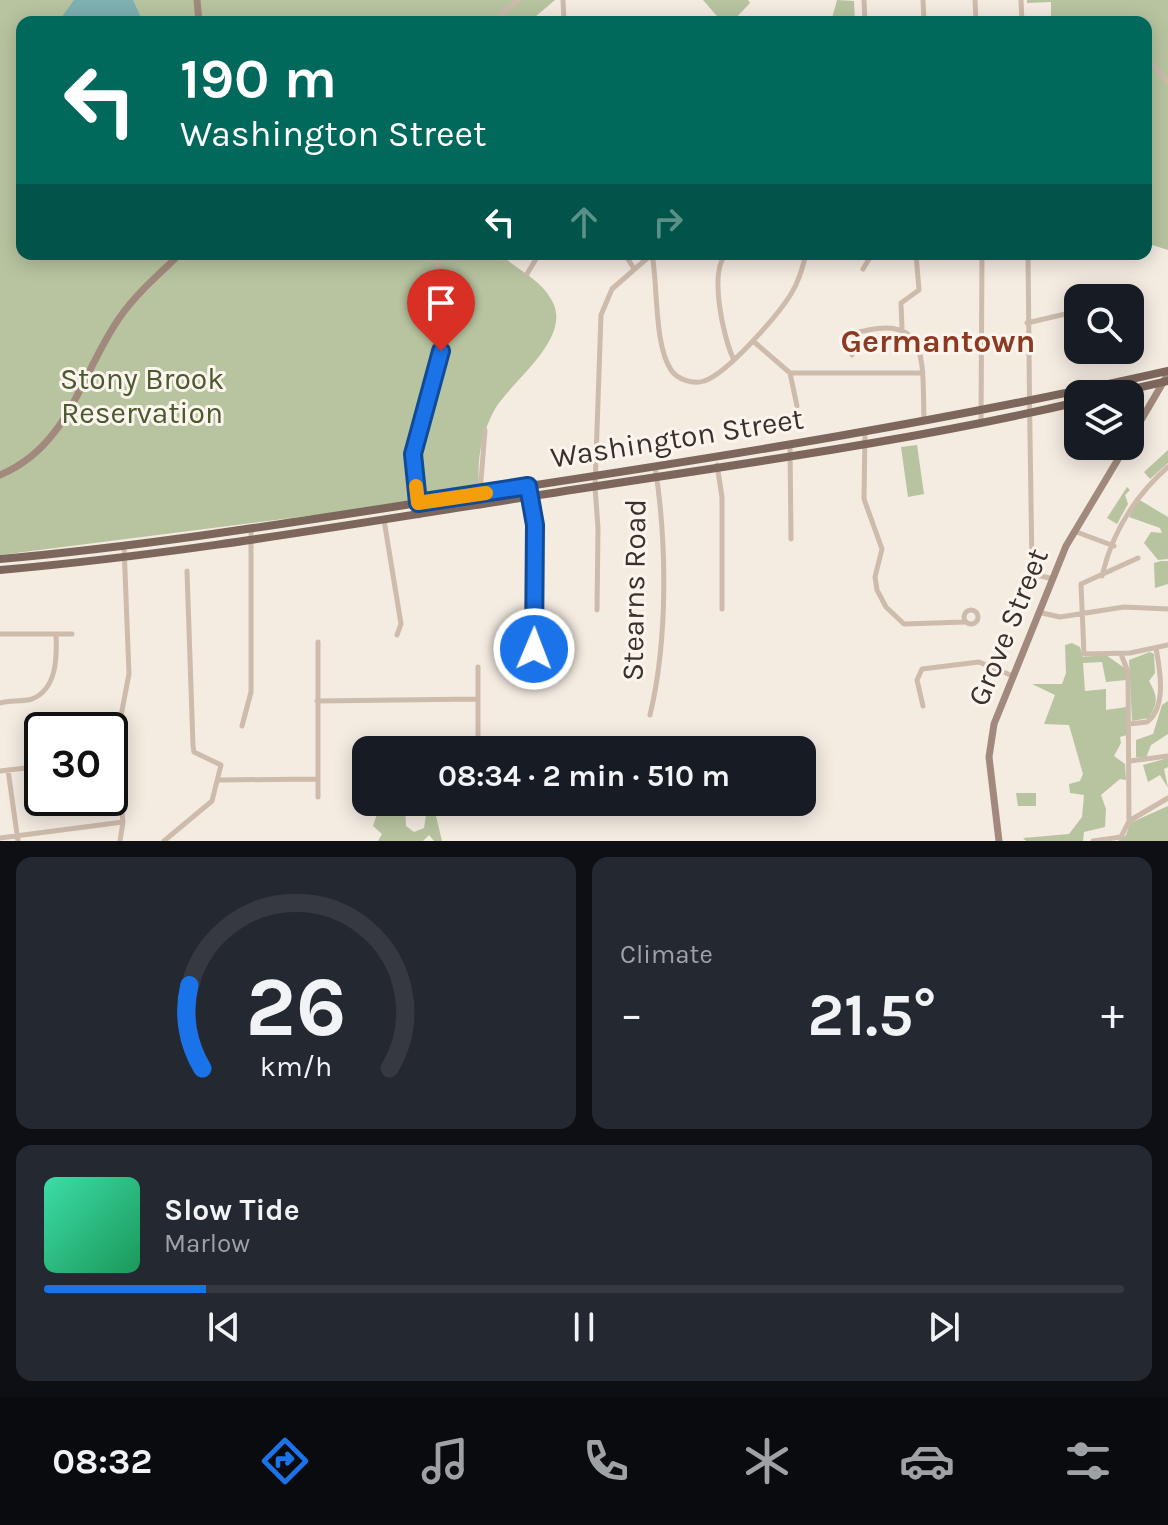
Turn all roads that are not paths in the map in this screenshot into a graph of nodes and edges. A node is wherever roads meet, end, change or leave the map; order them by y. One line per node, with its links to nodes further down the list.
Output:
1 (518, 0): 2 (street)
2 (499, 16)
3 (1152, 65): 4 (street)
4 (1168, 82)
5 (174, 260): 49 (main road)
6 (437, 260): 55 (street)
7 (535, 260): 19 (street)
8 (629, 260): 17 (street)
9 (645, 260): 17 (street)
10 (653, 260): 25 (street)
11 (723, 260): 25 (street)
12 (805, 260): 23 (street)
13 (868, 260): 18 (street)
14 (916, 260): 22 (street)
15 (982, 260): 35 (street)
16 (1028, 260): 21 (street)
17 (634, 269): 50 (street)
18 (863, 269)
19 (527, 274)
20 (1064, 314): 21 (street)
21 (1027, 323): 34 (street)
22 (902, 328): 24 (street); 27 (street)
23 (753, 341): 25 (street); 26 (street)
24 (852, 355)
25 (733, 358)
26 (790, 373): 27 (street); 32 (street)
27 (923, 373): 37 (street)
28 (1167, 377): 29 (main road); 33 (main road); 34 (main road, Washington Street)
29 (1144, 386)
30 (1144, 392): 33 (main road)
31 (1064, 404): 34 (main road, Washington Street)
32 (797, 406)
33 (1150, 406): 36 (main road)
34 (1028, 408): 35 (main road, Washington Street); 38 (main road, Washington Street); 69 (street)
35 (981, 411): 37 (main road, Washington Street); 38 (street)
36 (1144, 416)
37 (924, 422): 40 (main road, Washington Street)
38 (981, 424): 42 (main road, Washington Street)
39 (485, 430): 54 (street)
40 (865, 432): 41 (main road, Washington Street); 42 (street)
41 (789, 444): 43 (main road, Washington Street); 44 (street)
42 (864, 444): 44 (main road, Washington Street); 75 (street)
43 (715, 456): 46 (main road, Washington Street); 48 (street)
44 (791, 456): 48 (main road, Washington Street); 60 (street)
45 (1117, 460): 59 (main road, Grove Street)
46 (655, 466): 50 (main road, Washington Street); 51 (street, Stearns Road)
47 (1168, 467): 62 (street)
48 (718, 468): 51 (main road, Washington Street); 70 (street)
49 (0, 475)
50 (597, 476): 52 (street); 53 (main road, Washington Street)
51 (657, 477): 52 (main road, Washington Street); 94 (street, Stearns Road)
52 (595, 487): 53 (main road, Washington Street); 72 (street)
53 (529, 491): 54 (main road, Washington Street); 56 (main road, Washington Street); 83 (street)
54 (480, 494): 55 (main road, Washington Street)
55 (418, 503): 56 (street); 58 (main road, Washington Street)
56 (419, 516): 57 (main road, Washington Street)
57 (384, 520): 61 (main road, Washington Street); 79 (street)
58 (251, 531): 61 (street); 63 (main road, Washington Street)
59 (1074, 531): 62 (street); 69 (main road, Grove Street)
60 (791, 539)
61 (252, 542): 63 (main road, Washington Street); 96 (street)
62 (1114, 546): 68 (street)
63 (125, 551): 65 (main road, Washington Street); 66 (main road, Washington Street); 93 (street)
64 (1138, 558): 68 (street)
65 (0, 559)
66 (0, 570)
67 (187, 571): 104 (street)
68 (1102, 576): 74 (street)
69 (1054, 579): 73 (main road, Grove Street)
70 (722, 609)
71 (1168, 609): 74 (street)
72 (597, 610)
73 (1042, 613): 74 (street); 86 (main road, Grove Street)
74 (1081, 615): 84 (street)
75 (965, 622)
76 (0, 634): 78 (street)
77 (72, 634): 78 (street)
78 (56, 635): 91 (street)
79 (397, 635)
80 (318, 642): 90 (street)
81 (1168, 645): 82 (street)
82 (1156, 648): 84 (street); 87 (street)
83 (534, 649)
84 (1121, 654): 95 (street)
85 (478, 667): 89 (street)
86 (1014, 677): 92 (street); 114 (main road, Grove Street)
87 (1159, 697): 88 (street); 95 (street)
88 (1168, 697)
89 (478, 699): 90 (street); 97 (street)
90 (317, 701): 103 (street)
91 (0, 703)
92 (923, 706)
93 (123, 712)
94 (650, 715)
95 (1129, 724): 99 (street)
96 (242, 726)
97 (478, 736)
98 (1168, 756): 99 (street)
99 (1130, 761): 108 (street)
100 (24, 768): 101 (street)
101 (8, 770): 102 (street); 111 (street)
102 (0, 771)
103 (317, 779): 104 (street); 105 (street)
104 (219, 780): 113 (street)
105 (318, 797)
106 (1168, 798): 108 (street)
107 (122, 816): 109 (street)
108 (1129, 821): 115 (street)
109 (123, 822): 111 (street); 112 (street)
110 (0, 838): 111 (street)
111 (18, 839)
112 (120, 841)
113 (164, 841)
114 (999, 841)
115 (1093, 841)

